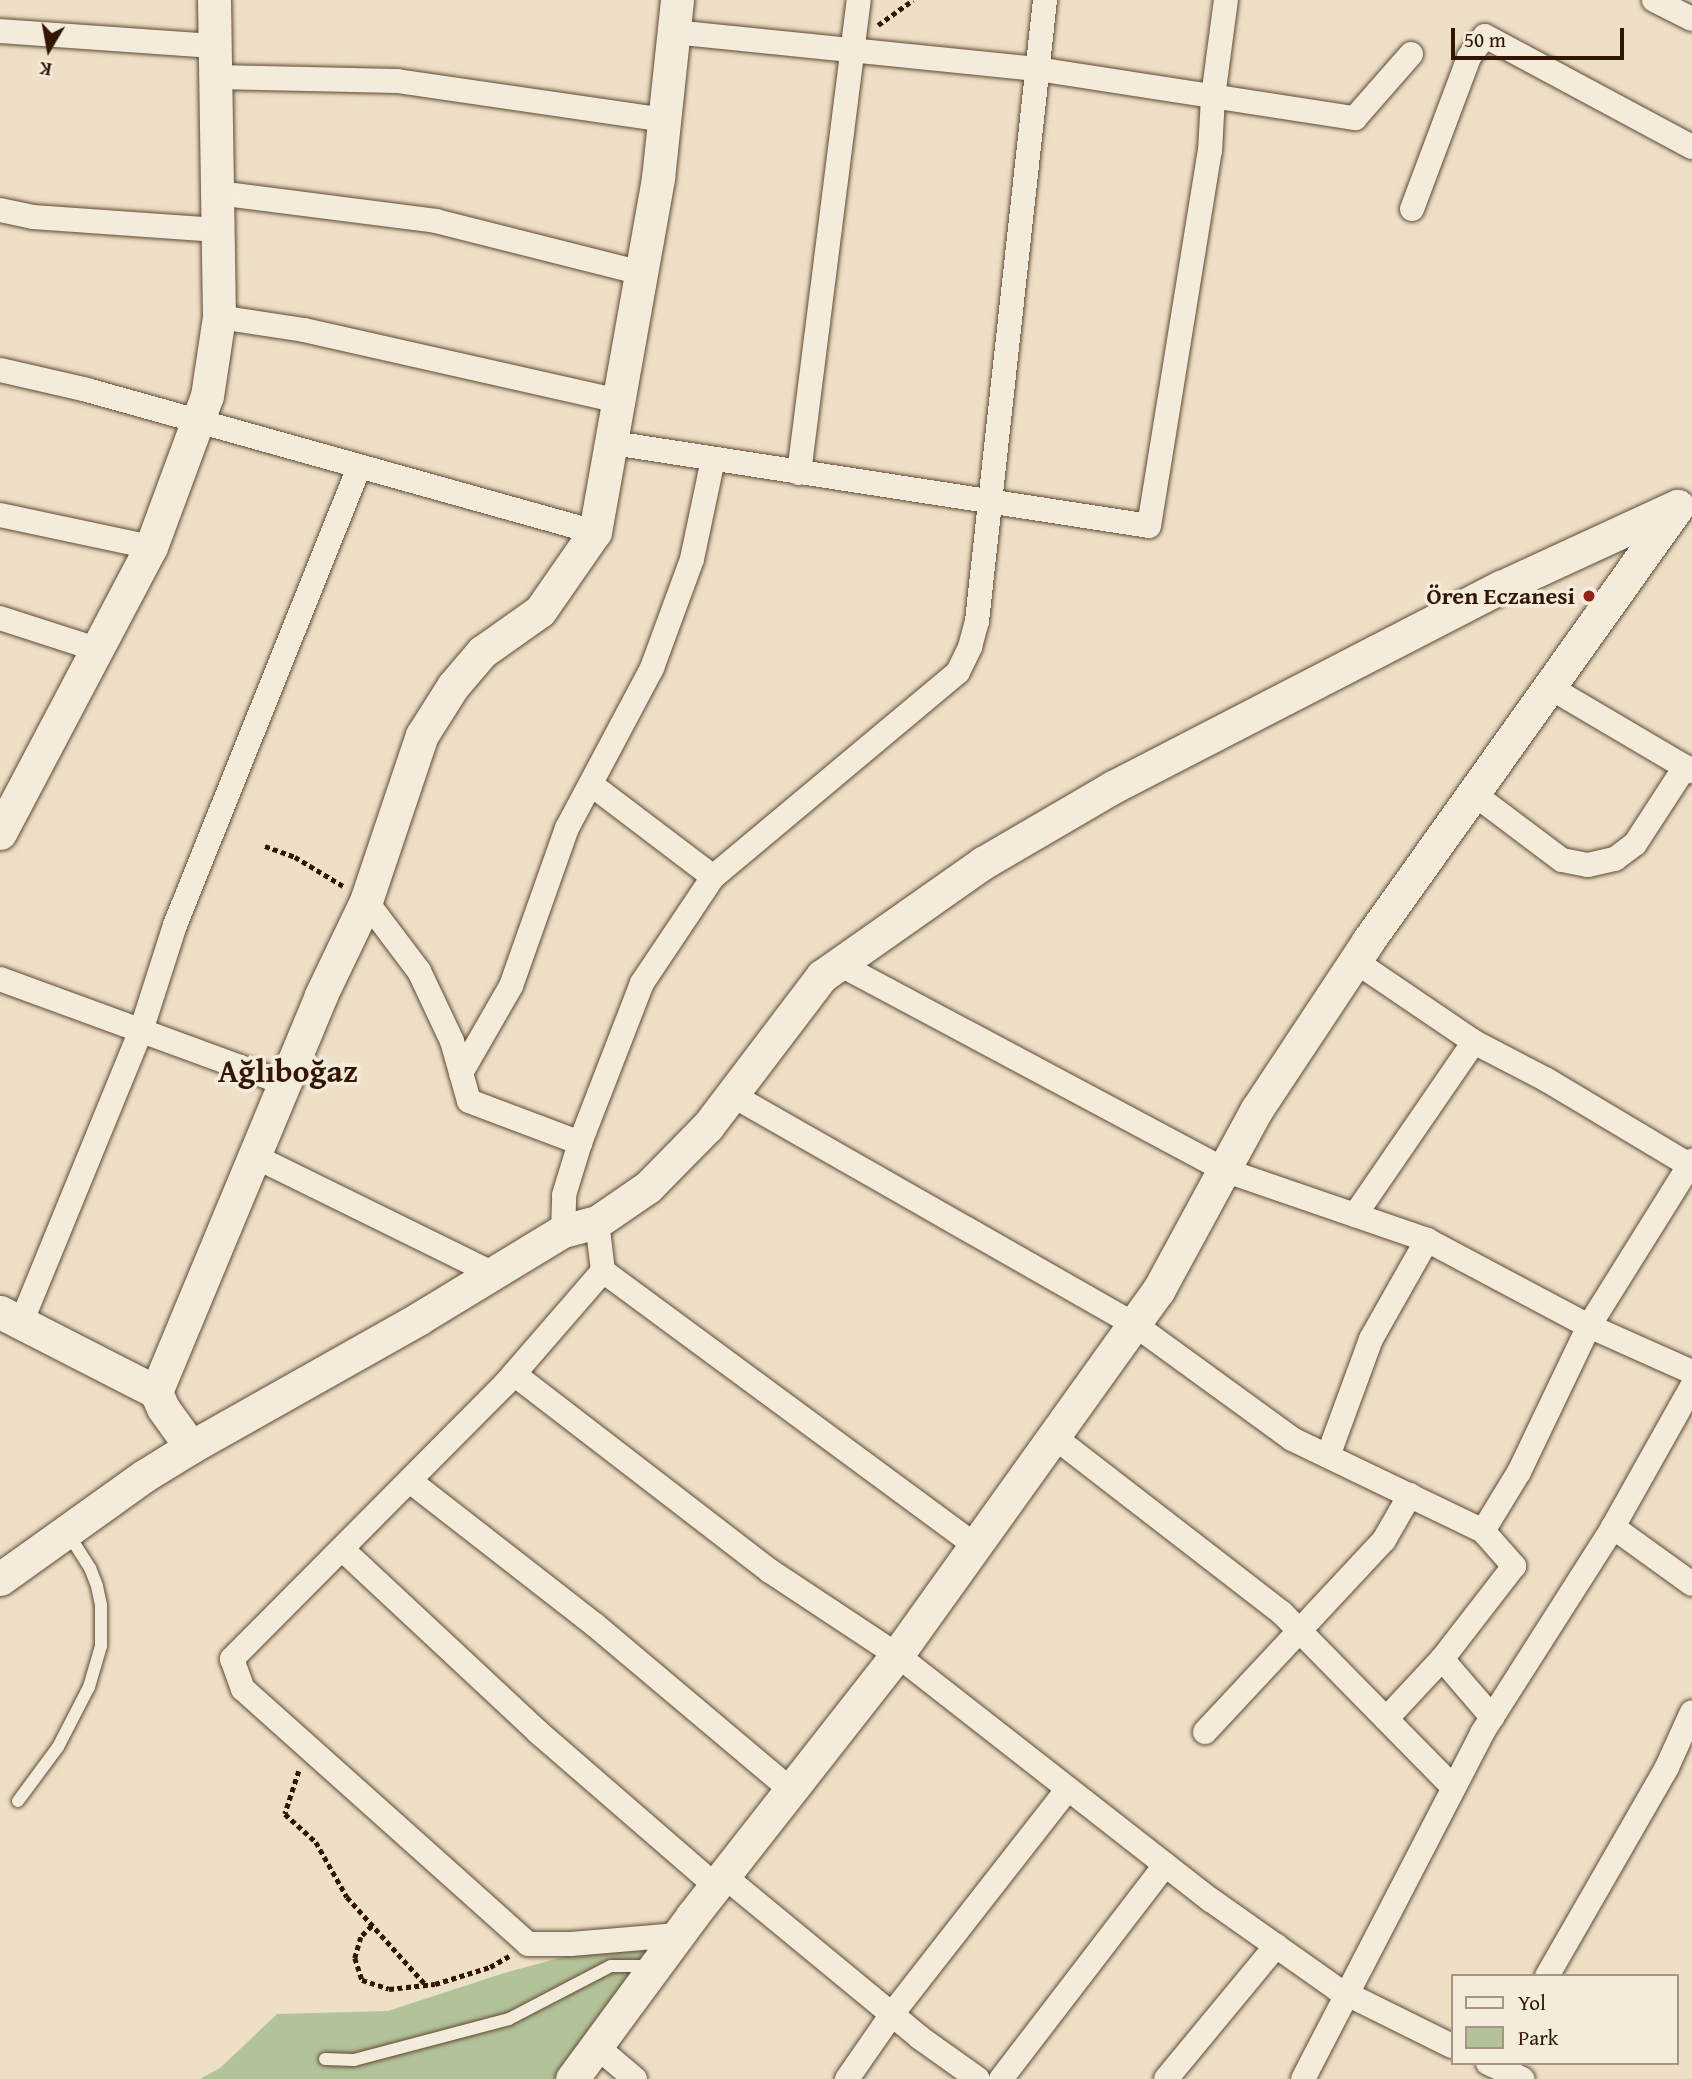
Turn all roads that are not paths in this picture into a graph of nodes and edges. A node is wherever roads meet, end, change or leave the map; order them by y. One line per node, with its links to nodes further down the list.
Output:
1 (214, 0): 11 (street)
2 (859, 0): 9 (street)
3 (1045, 0): 12 (street)
4 (1226, 0): 13 (street)
5 (1654, 0): 7 (street)
6 (675, 16): 9 (street); 14 (street)
7 (1692, 19)
8 (0, 31): 11 (street)
9 (853, 51): 12 (street); 28 (street)
10 (1411, 54): 13 (street)
11 (215, 61): 14 (street); 16 (street)
12 (1037, 69): 13 (street); 30 (street)
13 (1213, 97): 30 (street)
14 (664, 120): 20 (street)
15 (1692, 147): 17 (street)
16 (218, 193): 19 (street); 20 (street)
17 (1412, 209)
18 (0, 210): 19 (street)
19 (218, 230): 21 (street)
20 (642, 272): 23 (street)
21 (219, 317): 23 (street); 24 (street)
22 (0, 370): 24 (street)
23 (620, 401): 25 (street)
24 (198, 423): 27 (street); 33 (street)
25 (613, 443): 26 (street); 32 (street)
26 (713, 459): 28 (street); 38 (street)
27 (359, 468): 32 (street); 47 (street)
28 (799, 472): 30 (street)
29 (1685, 499): 36 (street); 45 (street)
30 (990, 502): 42 (street)
31 (0, 516): 33 (street)
32 (595, 532): 43 (street)
33 (151, 547): 35 (street)
34 (0, 618): 35 (street)
35 (96, 649): 40 (street)
36 (1551, 688): 37 (street); 39 (street)
37 (1689, 769): 39 (street)
38 (592, 785): 42 (street); 49 (street)
39 (1474, 794): 44 (street)
40 (9, 795): 41 (street)
41 (0, 833)
42 (713, 877): 52 (street)
43 (366, 901): 49 (street); 50 (street)
44 (1355, 961): 48 (street); 55 (street)
45 (839, 964): 51 (street); 55 (street)
46 (0, 978): 47 (street)
47 (141, 1031): 50 (street); 62 (street)
48 (1474, 1042): 54 (street); 56 (street)
49 (461, 1073): 52 (street)
50 (284, 1083): 53 (street)
51 (732, 1095): 57 (street); 63 (street)
52 (580, 1143): 58 (street)
53 (254, 1156): 61 (street); 68 (street)
54 (1691, 1163): 64 (street)
55 (1224, 1170): 56 (street); 63 (street)
56 (1355, 1215): 59 (street)
57 (597, 1222): 58 (street); 60 (street)
58 (563, 1231): 61 (street)
59 (1427, 1240): 64 (street); 71 (street)
60 (603, 1271): 66 (street); 77 (street)
61 (492, 1273): 70 (street)
62 (11, 1317): 68 (street)
63 (1134, 1324): 69 (street); 71 (street)
64 (1589, 1326): 65 (street); 76 (street)
65 (1692, 1372)
66 (514, 1374): 72 (street); 82 (street)
67 (1692, 1386): 74 (street)
68 (156, 1392): 70 (street)
69 (1053, 1436): 77 (street); 81 (street)
70 (191, 1447): 75 (street)
71 (1328, 1456): 73 (street)
72 (410, 1481): 78 (street); 90 (street)
73 (1410, 1495): 76 (street); 81 (street)
74 (1613, 1527): 80 (street); 85 (street)
75 (67, 1531): 79 (street); 91 (lane)
76 (1483, 1531): 83 (street)
77 (974, 1545): 82 (street)
78 (343, 1550): 93 (street); 94 (street)
79 (0, 1580)
80 (1692, 1584)
81 (1299, 1630): 86 (street); 87 (street)
82 (897, 1655): 89 (street); 90 (street)
83 (1442, 1659): 85 (street); 86 (street)
84 (1692, 1712): 97 (street)
85 (1492, 1717): 88 (street)
86 (1386, 1719): 88 (street)
87 (1205, 1732)
88 (1454, 1788): 98 (street)
89 (1067, 1790): 92 (street); 99 (street)
90 (792, 1791): 93 (street)
91 (18, 1801)
92 (1165, 1865): 95 (street); 108 (street)
93 (720, 1881): 94 (street); 99 (street)
94 (678, 1935): 96 (street)
95 (1276, 1946): 98 (street); 109 (street)
96 (656, 1966): 101 (street); 102 (lane)
97 (1548, 1974)
98 (1349, 1995): 100 (street); 110 (street)
99 (892, 2014): 106 (street); 107 (street)
100 (1450, 2045)
101 (596, 2046): 104 (street); 105 (street)
102 (325, 2059)
103 (1495, 2069): 111 (street)
104 (572, 2079)
105 (635, 2079)
106 (847, 2079)
107 (978, 2079)
108 (1002, 2079)
109 (1166, 2079)
110 (1303, 2079)
111 (1523, 2079)

